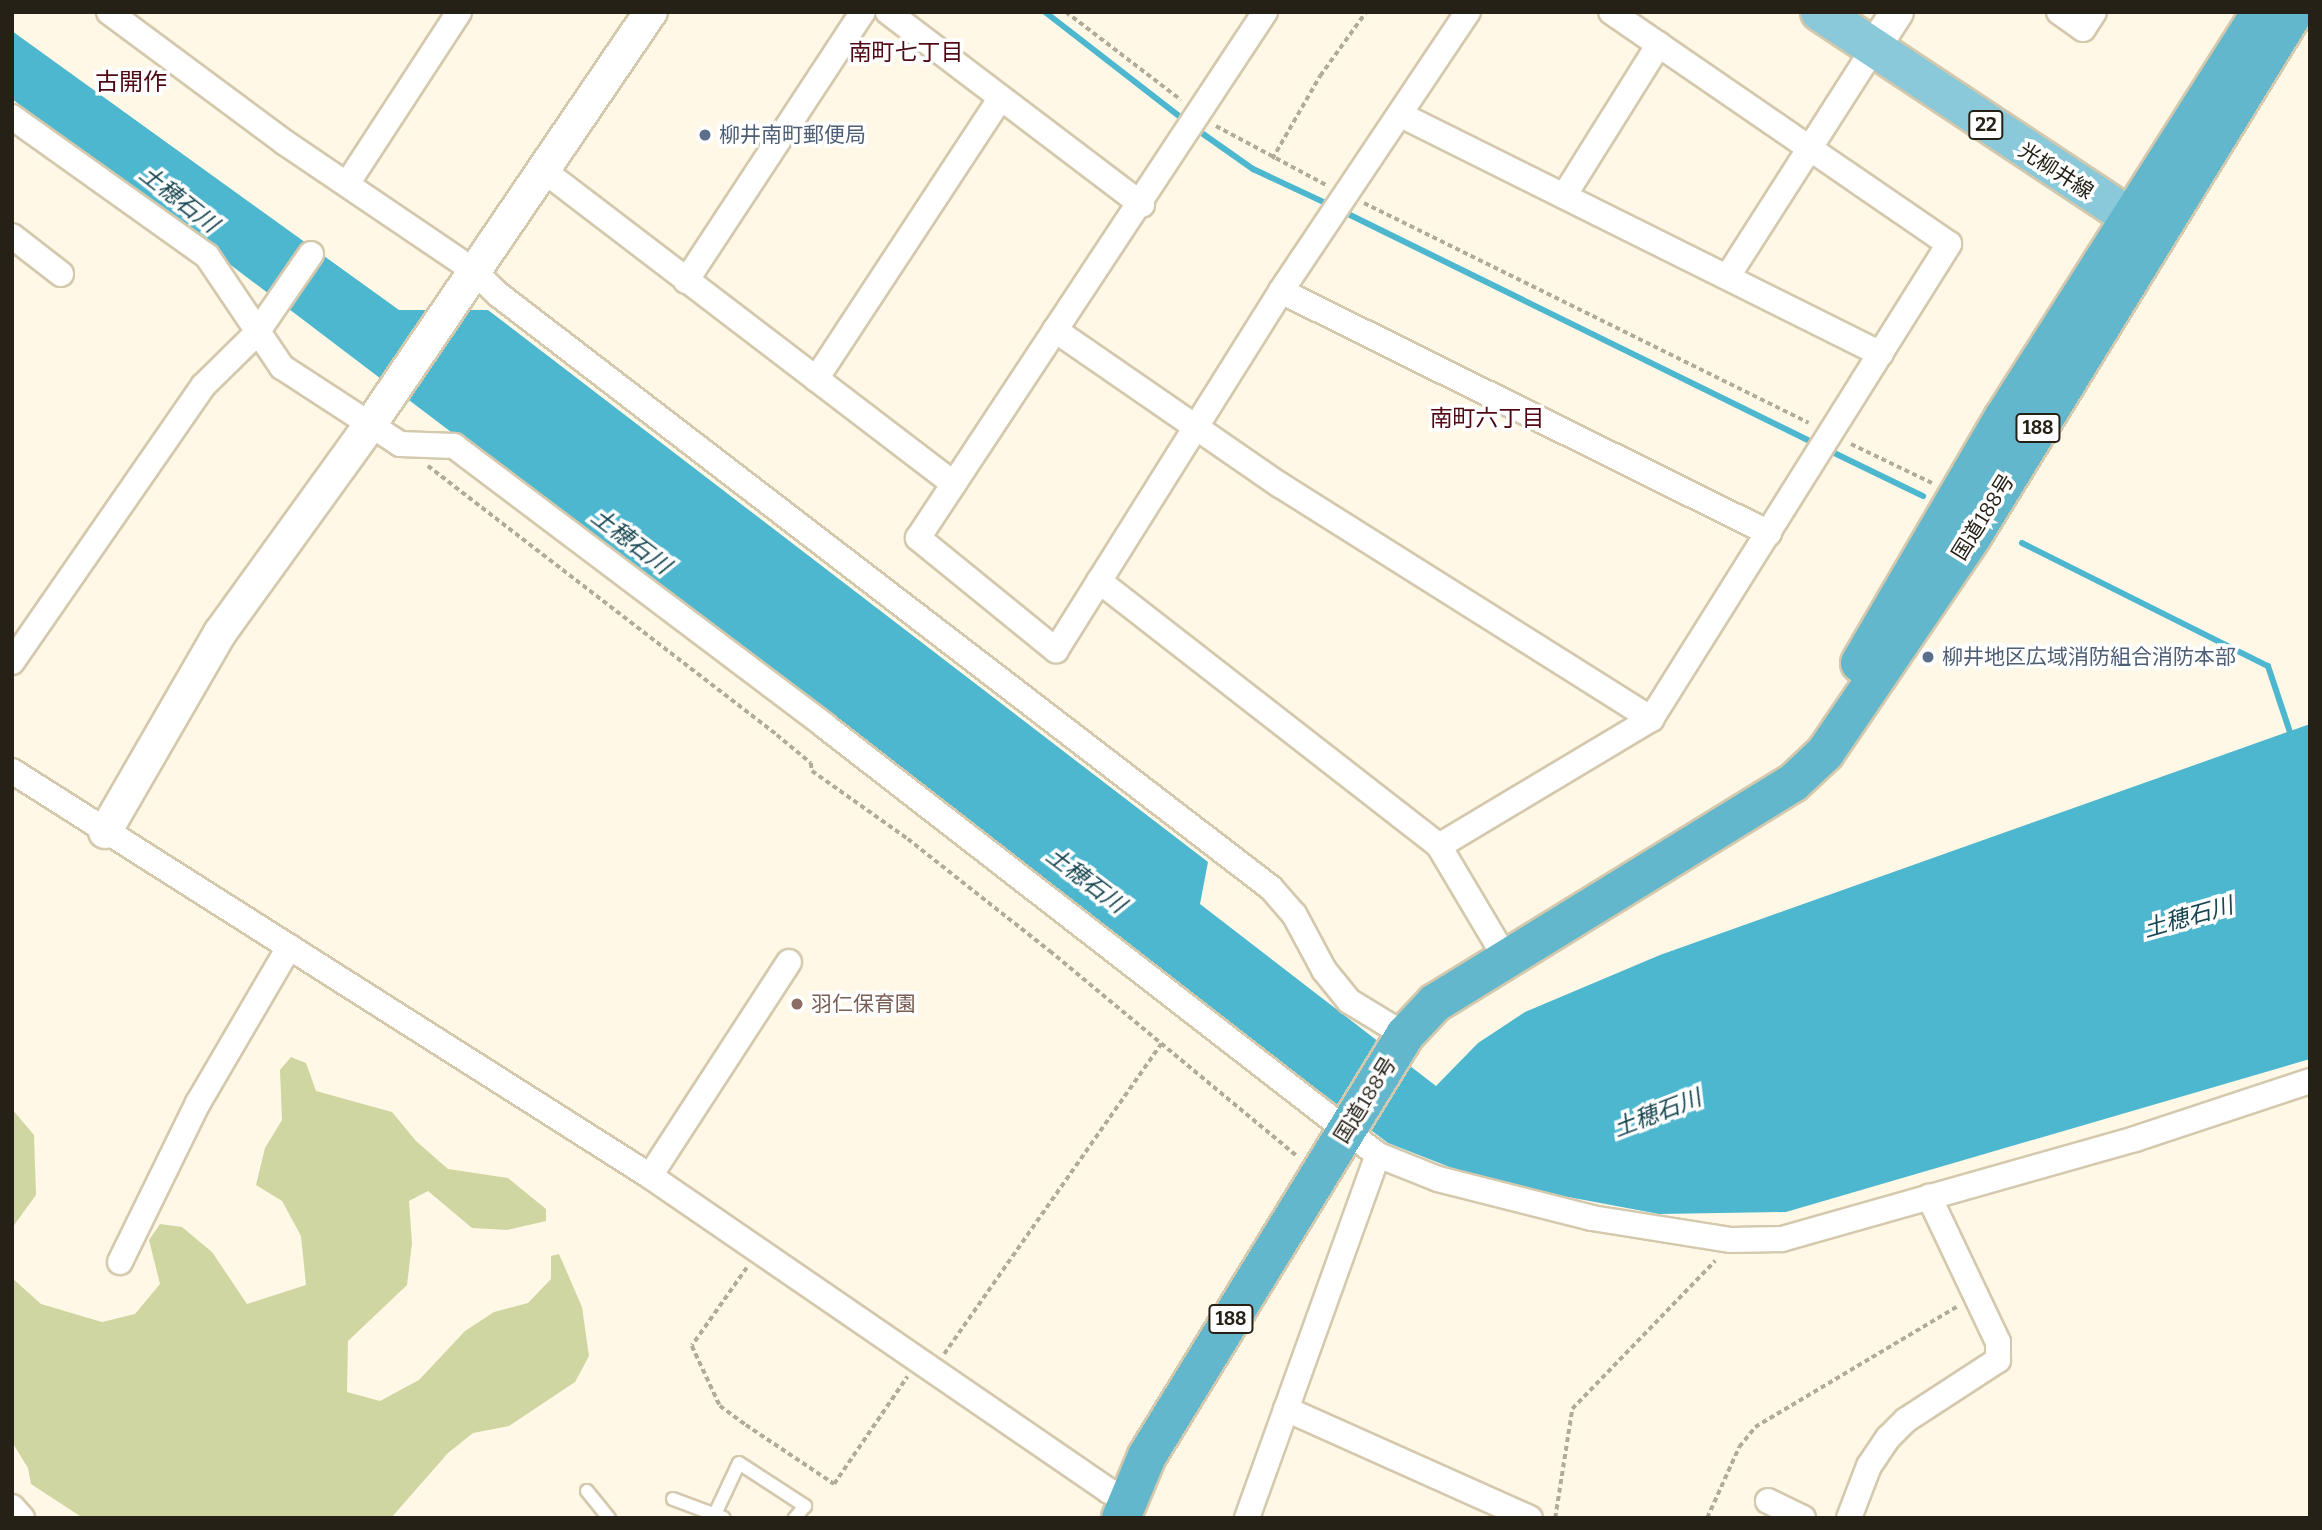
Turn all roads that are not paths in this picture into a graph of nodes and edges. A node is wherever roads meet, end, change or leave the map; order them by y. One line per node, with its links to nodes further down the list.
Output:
1 (109, 12): 22 (street)
2 (459, 12): 22 (street)
3 (651, 12): 21 (street)
4 (863, 12): 31 (street)
5 (888, 12): 17 (street)
6 (1468, 12): 18 (street)
7 (1611, 12): 15 (street)
8 (1820, 12): 16 (main road, 光柳井線 / 22)
9 (1897, 12): 16 (street)
10 (2059, 12): 11 (street)
11 (2094, 12)
12 (2261, 12): 25 (highway, 国道188号 / 188)
13 (2294, 12): 25 (highway, 国道188号 / 188)
14 (1260, 14): 24 (street)
15 (1659, 44): 20 (street); 23 (street)
16 (1873, 49): 20 (street); 25 (main road, 光柳井線 / 22)
17 (1000, 99): 24 (street); 36 (street)
18 (1401, 115): 23 (street); 32 (street)
19 (12, 117): 34 (street)
20 (1812, 151): 30 (street); 35 (street)
21 (542, 170): 28 (street); 31 (street)
22 (347, 184): 28 (street)
23 (1564, 196): 30 (street)
24 (1142, 205): 33 (street)
25 (2144, 226): 48 (highway, 国道188号 / 188)
26 (12, 236): 29 (street)
27 (311, 254): 34 (street)
28 (473, 270): 37 (street); 50 (street)
29 (61, 274)
30 (1728, 276): 35 (street)
31 (686, 281): 36 (street)
32 (1281, 291): 38 (street); 40 (street)
33 (1055, 330): 38 (street); 39 (street)
34 (256, 334): 37 (street); 42 (street)
35 (1881, 354): 40 (street)
36 (816, 379): 39 (street)
37 (370, 425): 45 (street); 52 (street)
38 (1198, 427): 41 (street); 43 (street)
39 (954, 484): 41 (street)
40 (1769, 533): 43 (street)
41 (1099, 581): 46 (street)
42 (12, 662)
43 (1651, 719): 46 (street)
44 (12, 771): 45 (street)
45 (106, 832): 47 (street)
46 (1439, 846): 48 (street)
47 (289, 947): 54 (street); 56 (street)
48 (1505, 957): 50 (highway, 国道188号 / 188)
49 (789, 962): 54 (street)
50 (1401, 1041): 52 (highway, 国道188号 / 188)
51 (2310, 1082): 55 (street)
52 (1347, 1127): 53 (street); 62 (highway, 国道188号 / 188)
53 (1377, 1155): 55 (street); 57 (street)
54 (650, 1176): 62 (street)
55 (1929, 1197): 70 (street)
56 (120, 1262)
57 (1286, 1409): 67 (street); 68 (street)
58 (587, 1491): 65 (lane)
59 (673, 1499): 63 (lane)
60 (1768, 1502): 69 (street)
61 (12, 1507): 64 (street)
62 (1124, 1507)
63 (720, 1516): 66 (lane)
64 (22, 1518)
65 (609, 1518)
66 (795, 1518)
67 (1247, 1518)
68 (1530, 1518)
69 (1803, 1518)
70 (1849, 1518)

